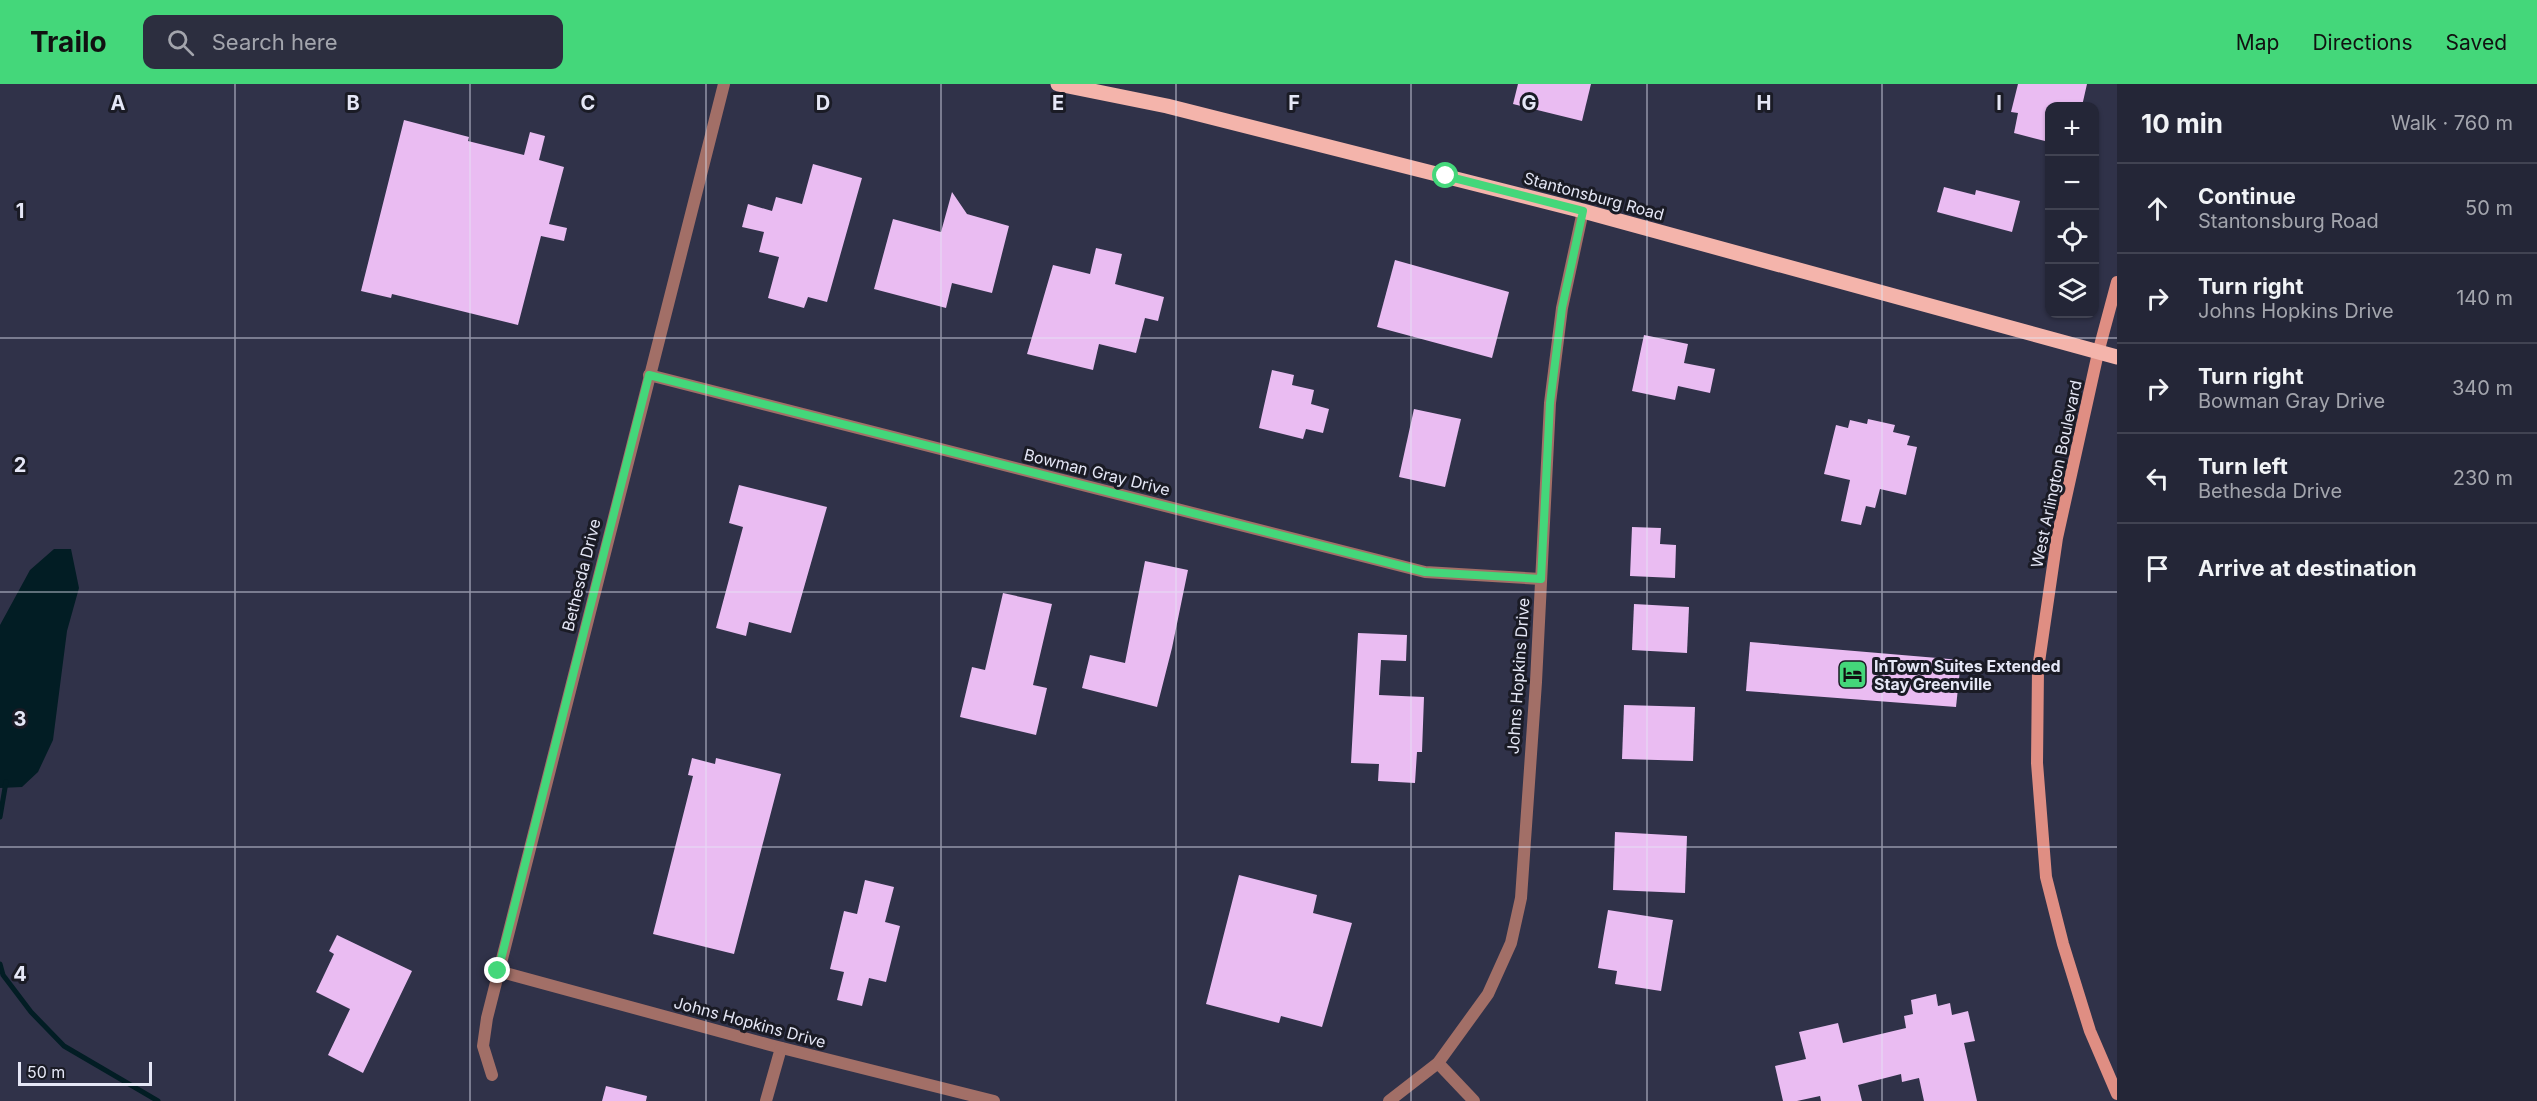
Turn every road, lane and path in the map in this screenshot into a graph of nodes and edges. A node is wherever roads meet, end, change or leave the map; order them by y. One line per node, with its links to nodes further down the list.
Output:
1 (724, 84): 7 (street, Bethesda Drive)
2 (1058, 84): 3 (main road, Stantonsburg Road)
3 (1583, 211): 5 (main road, Stantonsburg Road); 8 (street, Johns Hopkins Drive)
4 (2117, 282): 5 (main road, West Arlington Boulevard)
5 (2098, 353): 6 (main road, Stantonsburg Road); 13 (main road, West Arlington Boulevard)
6 (2117, 357)
7 (649, 375): 8 (street, Bowman Gray Drive); 9 (street, Bethesda Drive)
8 (1541, 579): 11 (street, Johns Hopkins Drive)
9 (498, 971): 10 (street, Johns Hopkins Drive); 12 (street, Bethesda Drive)
10 (781, 1048): 14 (street); 15 (street, Johns Hopkins Drive)
11 (1438, 1063): 16 (street, Johns Hopkins Drive); 17 (street)
12 (492, 1075)
13 (2117, 1094)
14 (766, 1101)
15 (994, 1101)
16 (1389, 1101)
17 (1474, 1101)

